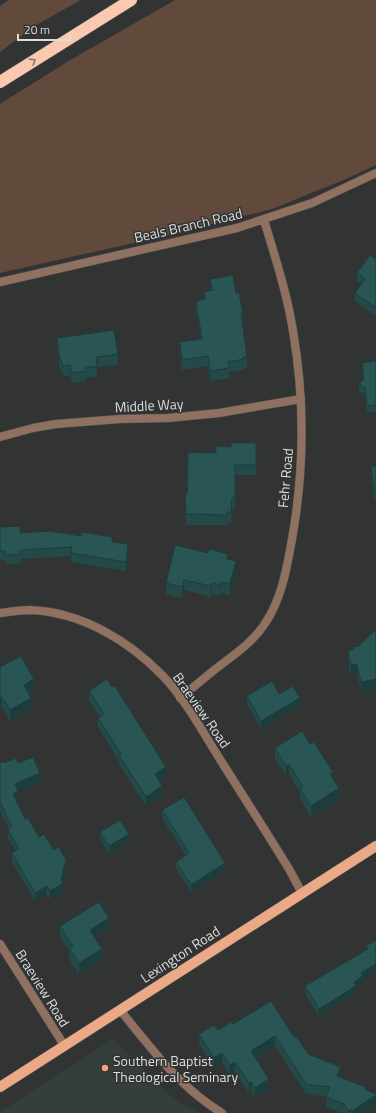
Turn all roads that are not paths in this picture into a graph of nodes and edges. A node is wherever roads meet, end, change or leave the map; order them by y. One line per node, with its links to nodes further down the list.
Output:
1 (131, 0): 2 (highway, one-way to 1)
2 (0, 82)
3 (376, 173): 4 (street, Beals Branch Road)
4 (264, 220): 5 (street, Beals Branch Road); 6 (street, Fehr Road)
5 (0, 282)
6 (301, 399): 7 (street, Middle Way); 9 (street, Fehr Road)
7 (0, 438)
8 (0, 613): 9 (street, Braeview Road)
9 (180, 698): 11 (street, Braeview Road)
10 (376, 846): 11 (main road, Lexington Road)
11 (302, 893): 13 (main road, Lexington Road)
12 (0, 944): 14 (street, Braeview Road)
13 (120, 1010): 14 (main road, Lexington Road); 16 (street)
14 (64, 1045): 15 (main road, Lexington Road)
15 (0, 1087)
16 (222, 1113)

